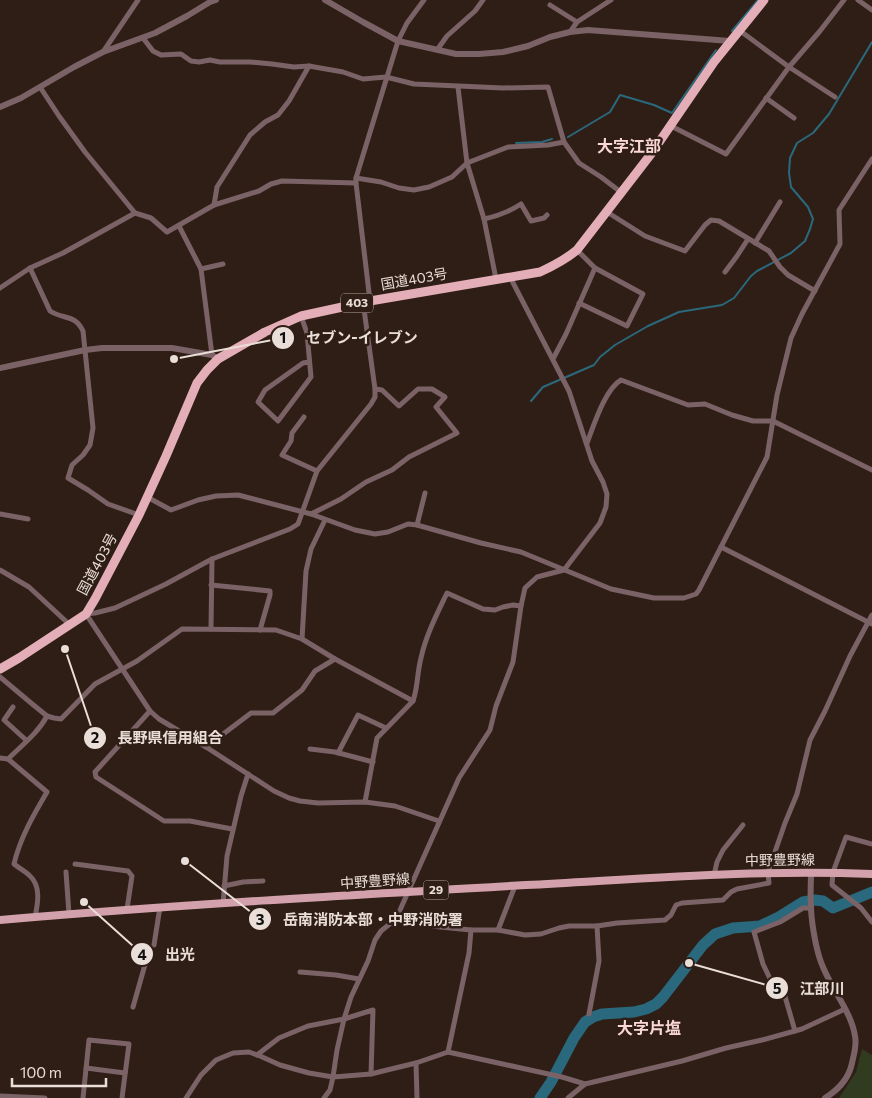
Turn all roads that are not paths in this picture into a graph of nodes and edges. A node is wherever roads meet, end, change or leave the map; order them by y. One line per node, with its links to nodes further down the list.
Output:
1 (138, 0): 19 (street)
2 (216, 0): 15 (street)
3 (326, 0): 16 (street)
4 (424, 0): 16 (street)
5 (483, 0): 18 (street)
6 (611, 0): 12 (street)
7 (764, 0): 13 (highway, 国道403号 / 403)
8 (844, 0): 21 (street)
9 (858, 0): 11 (street)
10 (550, 5): 12 (street)
11 (872, 10)
12 (577, 22): 14 (street)
13 (739, 30): 17 (highway, 国道403号 / 403); 21 (street)
14 (570, 32): 17 (street); 18 (street)
15 (143, 38): 19 (street); 20 (street)
16 (398, 41): 18 (street); 22 (street)
17 (730, 41): 29 (highway, 国道403号 / 403)
18 (437, 50)
19 (103, 52): 23 (street)
20 (309, 66): 22 (street); 36 (street)
21 (789, 67): 25 (street); 26 (street)
22 (386, 77): 24 (street); 33 (street)
23 (40, 87): 27 (street); 38 (street)
24 (458, 87): 30 (street); 32 (street)
25 (835, 96)
26 (766, 98): 28 (street); 29 (street)
27 (0, 107)
28 (794, 118)
29 (671, 126): 34 (highway, 国道403号 / 403)
30 (564, 142): 32 (street); 34 (street)
31 (872, 159): 53 (street)
32 (467, 163): 33 (street); 40 (street)
33 (356, 181): 36 (street); 54 (street)
34 (622, 193): 37 (highway, 国道403号 / 403)
35 (780, 202): 43 (street)
36 (214, 205): 41 (street)
37 (608, 212): 42 (street); 44 (highway, 国道403号 / 403)
38 (135, 213): 41 (street); 46 (street)
39 (547, 215): 40 (street)
40 (484, 219): 51 (street)
41 (178, 226): 48 (street)
42 (748, 239): 43 (street); 49 (street)
43 (755, 243): 53 (street)
44 (577, 250): 47 (street); 50 (highway, 国道403号 / 403)
45 (223, 264): 48 (street)
46 (30, 268): 52 (street); 57 (street)
47 (595, 268): 55 (street); 55 (street)
48 (201, 269): 58 (street)
49 (725, 272)
50 (510, 277): 51 (highway, 国道403号 / 403); 59 (street)
51 (496, 279): 54 (highway, 国道403号 / 403)
52 (0, 288)
53 (815, 291): 64 (street)
54 (366, 302): 56 (highway, 国道403号 / 403); 62 (street)
55 (579, 303): 59 (street)
56 (301, 316): 58 (highway, 国道403号 / 403); 60 (street)
57 (85, 350): 58 (street); 61 (street); 73 (street)
58 (215, 357): 69 (highway, 国道403号 / 403)
59 (553, 359): 65 (street)
60 (310, 362): 60 (street)
61 (0, 368)
62 (375, 389): 67 (street); 72 (street)
63 (304, 417): 67 (street)
64 (772, 421): 65 (street); 66 (street); 77 (street)
65 (586, 443): 80 (street)
66 (872, 470)
67 (317, 471): 70 (street)
68 (425, 494): 76 (street)
69 (147, 497): 70 (street); 73 (highway, 国道403号 / 403)
70 (302, 512): 72 (street); 78 (street)
71 (0, 514): 74 (street)
72 (311, 514): 75 (street)
73 (139, 515): 83 (highway, 国道403号 / 403)
74 (28, 519)
75 (325, 520): 76 (street); 89 (street)
76 (417, 525): 80 (street)
77 (721, 547): 80 (street); 85 (street)
78 (212, 559): 81 (street); 83 (street)
79 (0, 570): 86 (street)
80 (564, 570): 82 (street)
81 (212, 586): 87 (street); 88 (street)
82 (521, 606): 94 (street); 108 (street)
83 (86, 614): 86 (highway, 国道403号 / 403); 92 (street)
84 (872, 615): 85 (street)
85 (870, 623): 114 (street)
86 (70, 624): 91 (highway, 国道403号 / 403)
87 (210, 629): 88 (street); 92 (street)
88 (260, 630): 89 (street)
89 (302, 638): 90 (street)
90 (335, 659): 94 (street); 100 (street)
91 (0, 669)
92 (122, 669): 96 (street); 97 (street)
93 (0, 677): 97 (street)
94 (414, 701): 98 (street)
95 (13, 707): 99 (street)
96 (150, 711): 100 (street); 110 (street)
97 (48, 716): 99 (street)
98 (386, 728): 102 (street); 105 (street)
99 (26, 740): 104 (street)
100 (206, 747): 106 (street)
101 (310, 749): 102 (street)
102 (338, 753): 105 (street)
103 (0, 758): 104 (street)
104 (8, 759): 128 (street)
105 (372, 762): 107 (street)
106 (248, 774): 107 (street); 110 (street)
107 (365, 802): 108 (street)
108 (440, 821): 122 (street)
109 (743, 825): 118 (street)
110 (232, 829): 120 (street)
111 (872, 844): 116 (street)
112 (75, 864): 126 (street)
113 (66, 872): 127 (street)
114 (768, 872): 115 (main road, 中野豊野線 / 29); 118 (main road, 中野豊野線 / 29); 132 (street)
115 (811, 872): 116 (main road, 中野豊野線 / 29); 125 (street)
116 (833, 872): 117 (main road, 中野豊野線 / 29); 131 (street)
117 (872, 874)
118 (714, 875): 121 (main road, 中野豊野線 / 29)
119 (263, 881): 120 (street)
120 (224, 886): 123 (street)
121 (515, 886): 122 (main road, 中野豊野線 / 29); 134 (street)
122 (409, 891): 123 (main road, 中野豊野線 / 29); 129 (street)
123 (223, 904): 124 (main road, 中野豊野線 / 29)
124 (160, 907): 126 (main road, 中野豊野線 / 29); 137 (street)
125 (811, 908): 138 (street); 141 (street)
126 (127, 909): 127 (main road, 中野豊野線 / 29)
127 (69, 914): 128 (main road, 中野豊野線 / 29)
128 (36, 917): 130 (main road, 中野豊野線 / 29)
129 (396, 919): 133 (street); 136 (street)
130 (0, 920)
131 (872, 922)
132 (597, 926): 134 (street); 139 (street)
133 (471, 930): 134 (street); 142 (street)
134 (498, 930)
135 (300, 972): 136 (street)
136 (359, 979): 140 (street)
137 (133, 1007)
138 (845, 1009): 141 (street); 160 (street)
139 (589, 1014)
140 (344, 1018): 143 (street); 147 (street); 148 (street)
141 (795, 1031): 149 (street)
142 (448, 1052): 144 (street); 149 (street)
143 (257, 1055): 148 (street); 156 (street)
144 (416, 1063): 147 (street); 158 (street)
145 (86, 1068): 146 (street); 146 (street); 154 (street)
146 (125, 1073): 155 (street)
147 (371, 1074): 148 (street)
148 (334, 1077): 157 (street)
149 (585, 1084): 159 (street)
150 (0, 1096): 151 (street)
151 (15, 1097): 152 (street)
152 (36, 1098): 153 (street)
153 (45, 1098)
154 (83, 1098)
155 (122, 1098)
156 (186, 1098)
157 (324, 1098)
158 (418, 1098)
159 (568, 1098)
160 (825, 1098)

